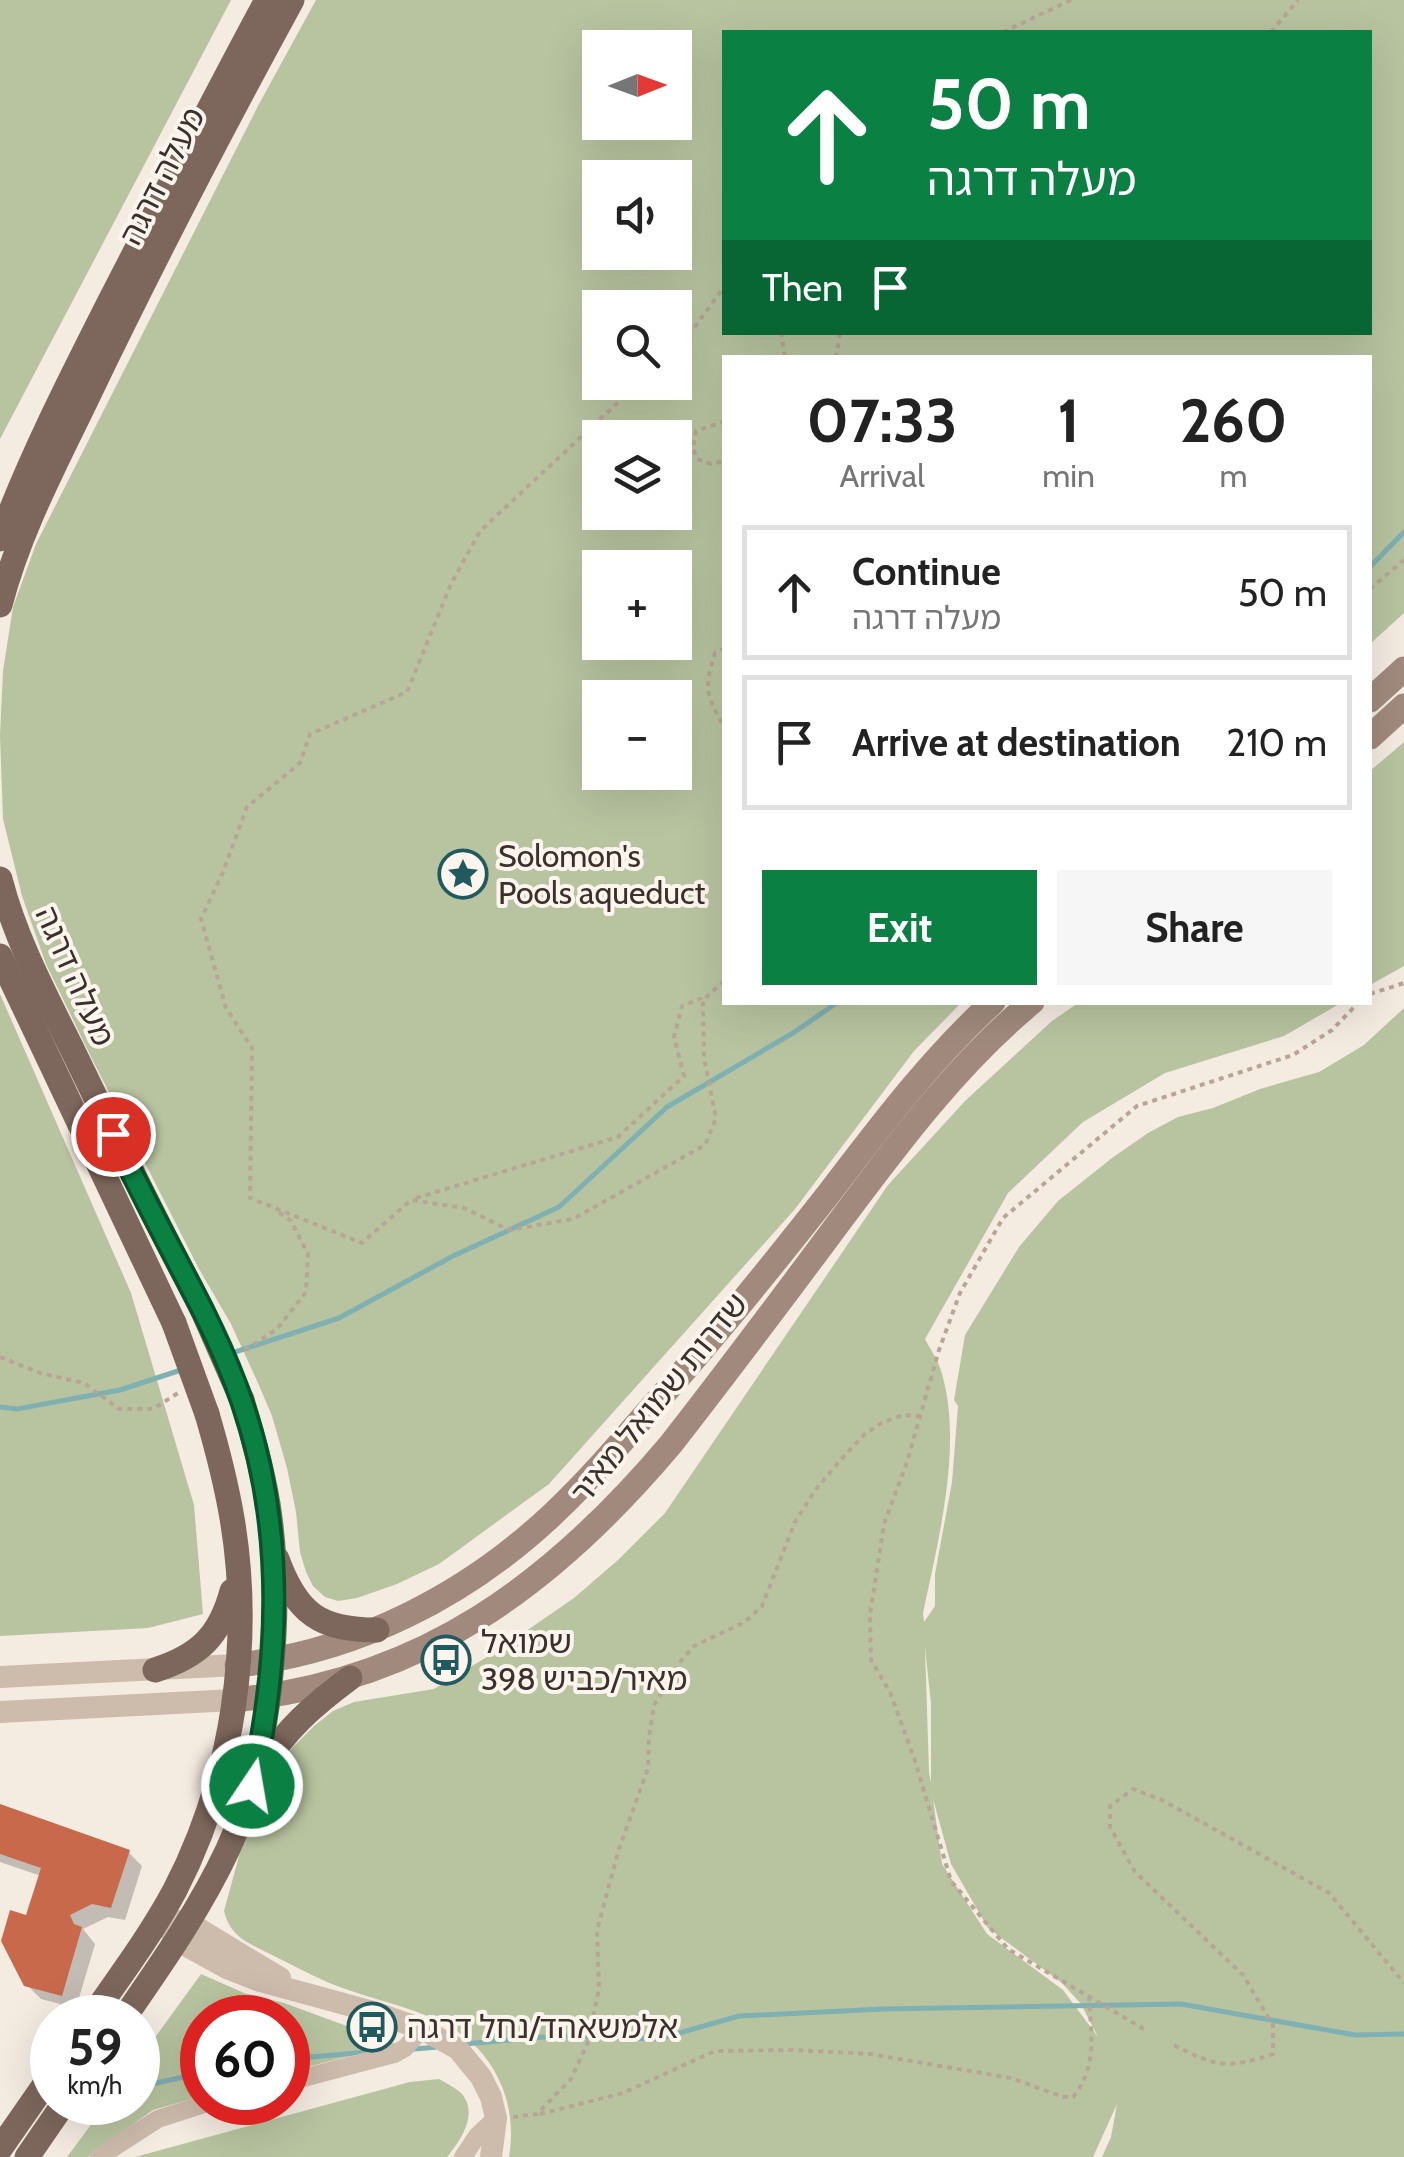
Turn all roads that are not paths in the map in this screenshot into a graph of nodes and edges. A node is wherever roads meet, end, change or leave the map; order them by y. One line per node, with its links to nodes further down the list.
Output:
1 (267, 0): 3 (main road, מעלה דרגה)
2 (292, 0): 4 (main road, מעלה דרגה)
3 (0, 539)
4 (0, 605)
5 (1404, 669): 6 (main road)
6 (1372, 698)
7 (1404, 706): 8 (main road)
8 (1372, 736)
9 (0, 879): 13 (main road, מעלה דרגה, bridge)
10 (0, 956): 14 (main road, מעלה דרגה, bridge)
11 (990, 1005): 15 (main road, שדרות שמואל מאיר)
12 (1029, 1005): 20 (main road, שדרות שמואל מאיר)
13 (272, 1543): 15 (main road); 16 (main road, מעלה דרגה)
14 (238, 1567): 17 (main road, מעלה דרגה); 18 (main road)
15 (377, 1630): 16 (main road, שדרות שמואל מאיר)
16 (271, 1662): 17 (main road, שדרות שמואל מאיר); 21 (main road, מעלה דרגה)
17 (237, 1665): 18 (street, שדרות שמואל מאיר); 22 (main road, מעלה דרגה)
18 (155, 1670): 19 (street, שדרות שמואל מאיר)
19 (0, 1678)
20 (350, 1678): 21 (main road, שדרות שמואל מאיר); 24 (main road)
21 (268, 1697): 22 (main road, שדרות שמואל מאיר); 24 (main road, מעלה דרגה)
22 (234, 1700): 23 (street, שדרות שמואל מאיר); 25 (main road, מעלה דרגה)
23 (0, 1712)
24 (252, 1786): 26 (main road)
25 (159, 1917): 26 (street); 27 (main road, מעלה דרגה)
26 (183, 1932): 28 (main road); 29 (street)
27 (106, 1995)
28 (140, 1995)
29 (422, 2029): 30 (street); 33 (street)
30 (310, 2076)
31 (30, 2106): 35 (main road)
32 (180, 2112): 37 (street)
33 (496, 2118): 38 (street); 39 (street)
34 (49, 2125): 36 (main road)
35 (0, 2149)
36 (27, 2157)
37 (100, 2157)
38 (463, 2157)
39 (491, 2157)

